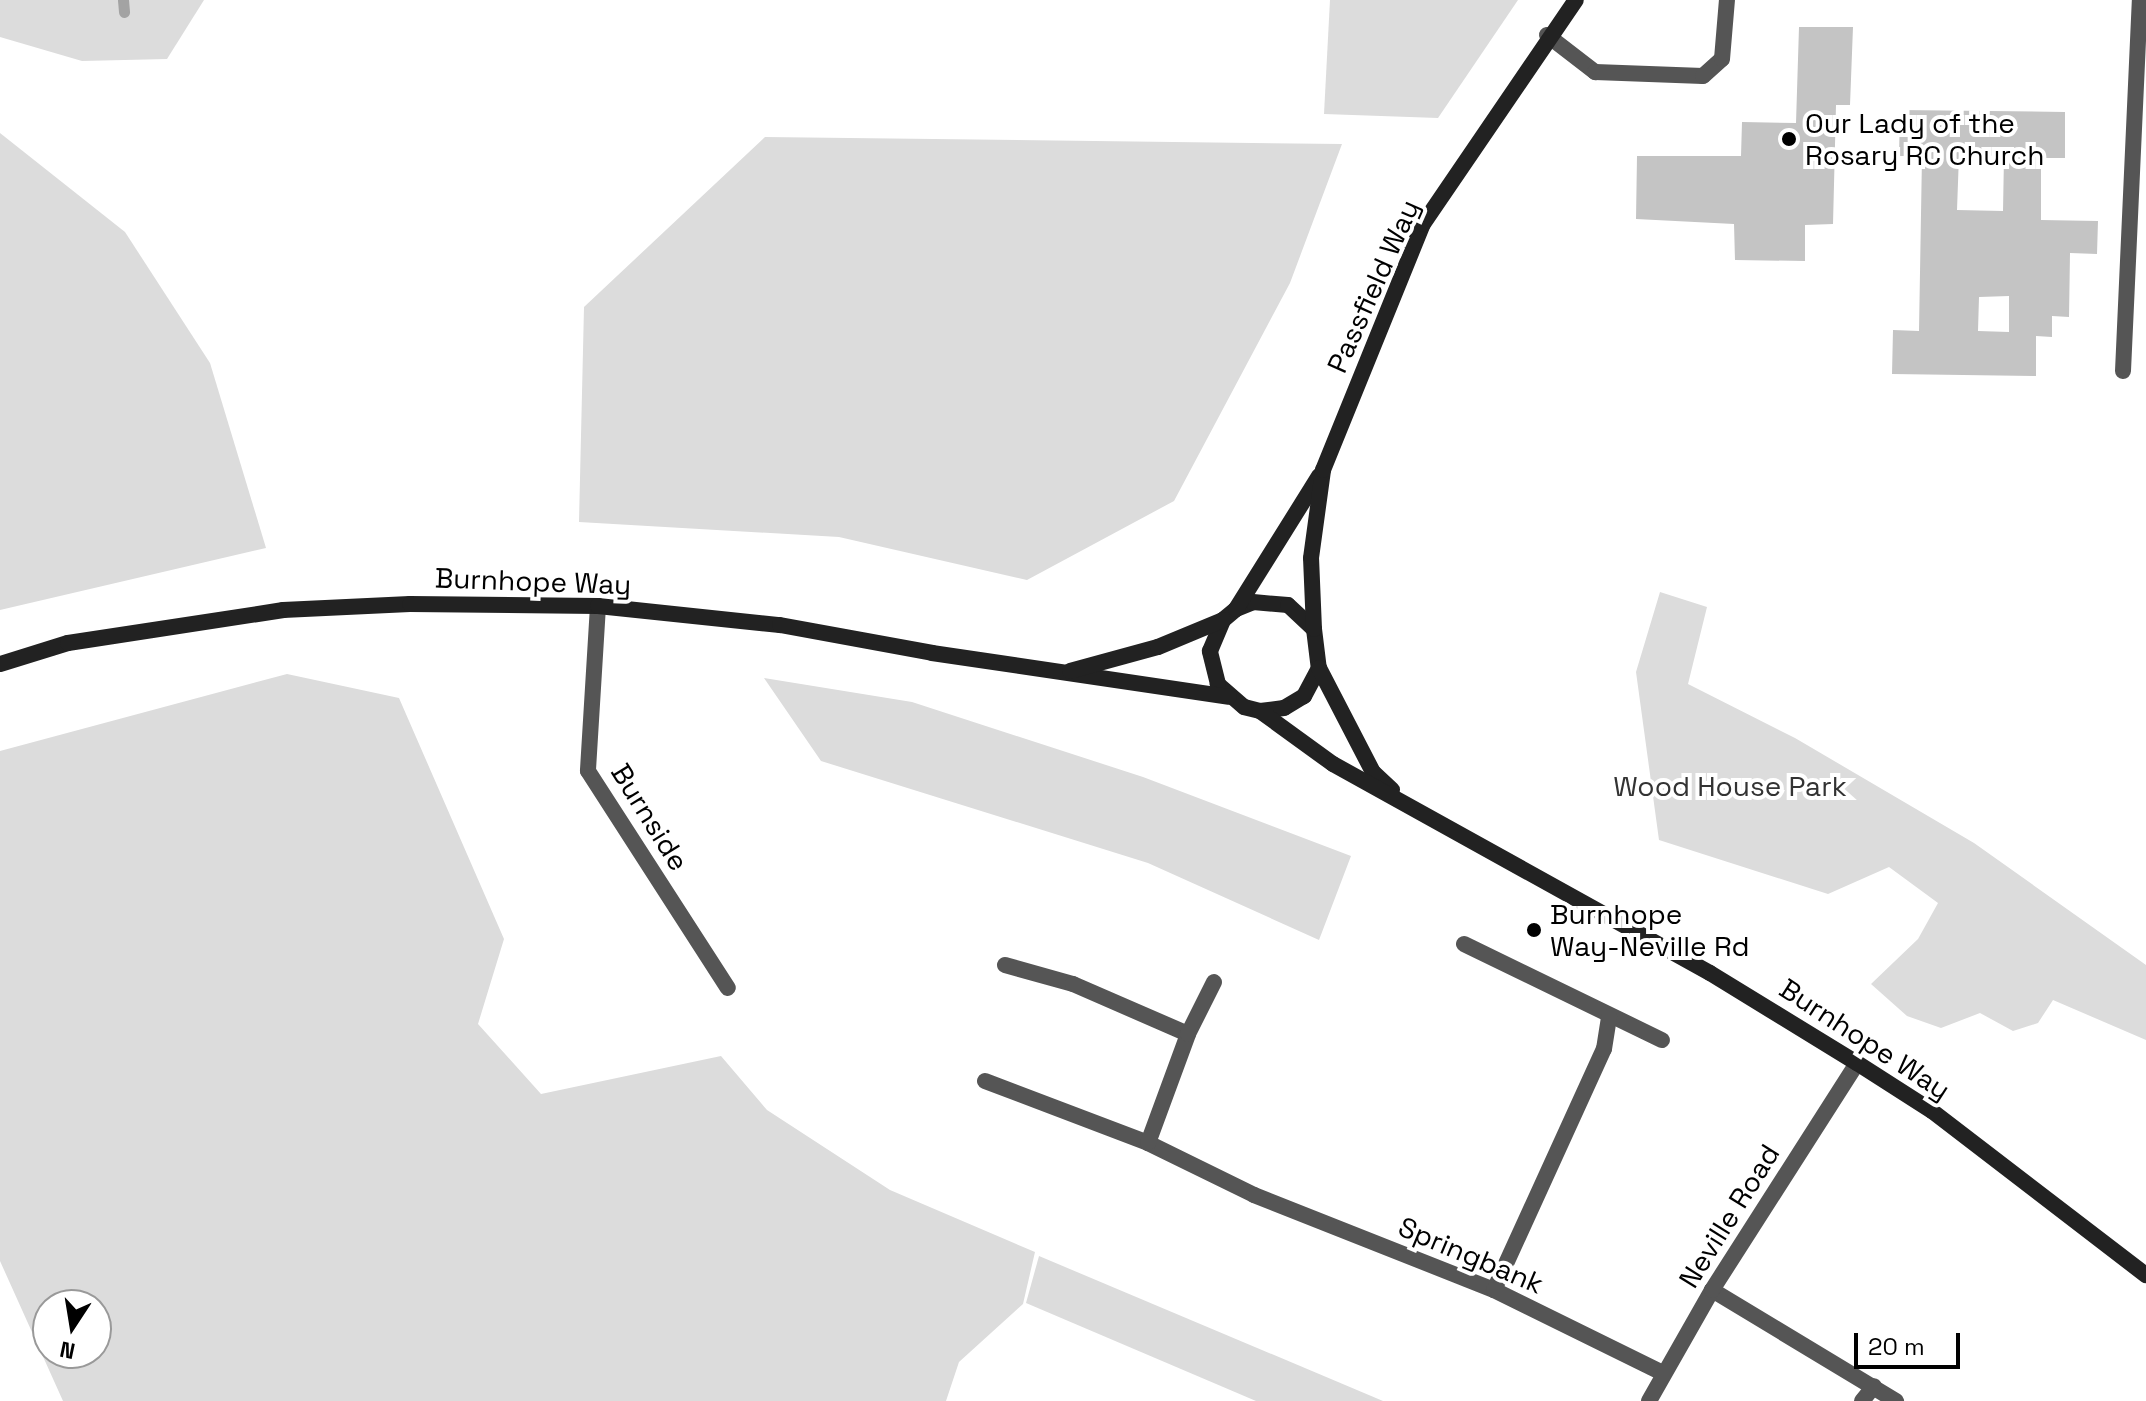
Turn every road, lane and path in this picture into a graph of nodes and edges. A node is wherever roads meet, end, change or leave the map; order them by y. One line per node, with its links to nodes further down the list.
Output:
1 (1576, 0): 4 (main road, Passfield Way)
2 (1727, 0): 4 (street)
3 (2140, 0): 5 (street)
4 (1547, 35): 6 (main road, Passfield Way)
5 (2123, 371)
6 (1323, 470): 8 (main road); 10 (main road, Passfield Way)
7 (598, 606): 11 (main road, Burnhope Way); 13 (main road, Burnhope Way); 20 (street, Burnside)
8 (1236, 609): 9 (main road); 10 (main road)
9 (1223, 620): 13 (main road, Burnhope Way); 14 (main road)
10 (1314, 629): 12 (main road)
11 (0, 664)
12 (1319, 668): 15 (main road); 16 (main road, Burnhope Way)
13 (1065, 672): 14 (main road, Burnhope Way)
14 (1229, 697): 15 (main road)
15 (1260, 711): 16 (main road, Burnhope Way)
16 (1411, 808): 24 (main road, Burnhope Way)
17 (1464, 944): 21 (street)
18 (1005, 965): 22 (street)
19 (1214, 982): 22 (street)
20 (728, 988)
21 (1609, 1016): 23 (street); 28 (street)
22 (1188, 1034): 26 (street)
23 (1662, 1040)
24 (1857, 1063): 27 (main road, Burnhope Way); 29 (street, Neville Road)
25 (985, 1081): 26 (street, Springbank)
26 (1148, 1143): 28 (street, Springbank)
27 (2146, 1275)
28 (1494, 1290): 30 (street, Springbank)
29 (1712, 1290): 30 (street, Neville Road); 31 (street)
30 (1663, 1373): 32 (street, Neville Road)
31 (1874, 1386): 33 (street); 34 (street)
32 (1649, 1401)
33 (1862, 1401)
34 (1896, 1401)

